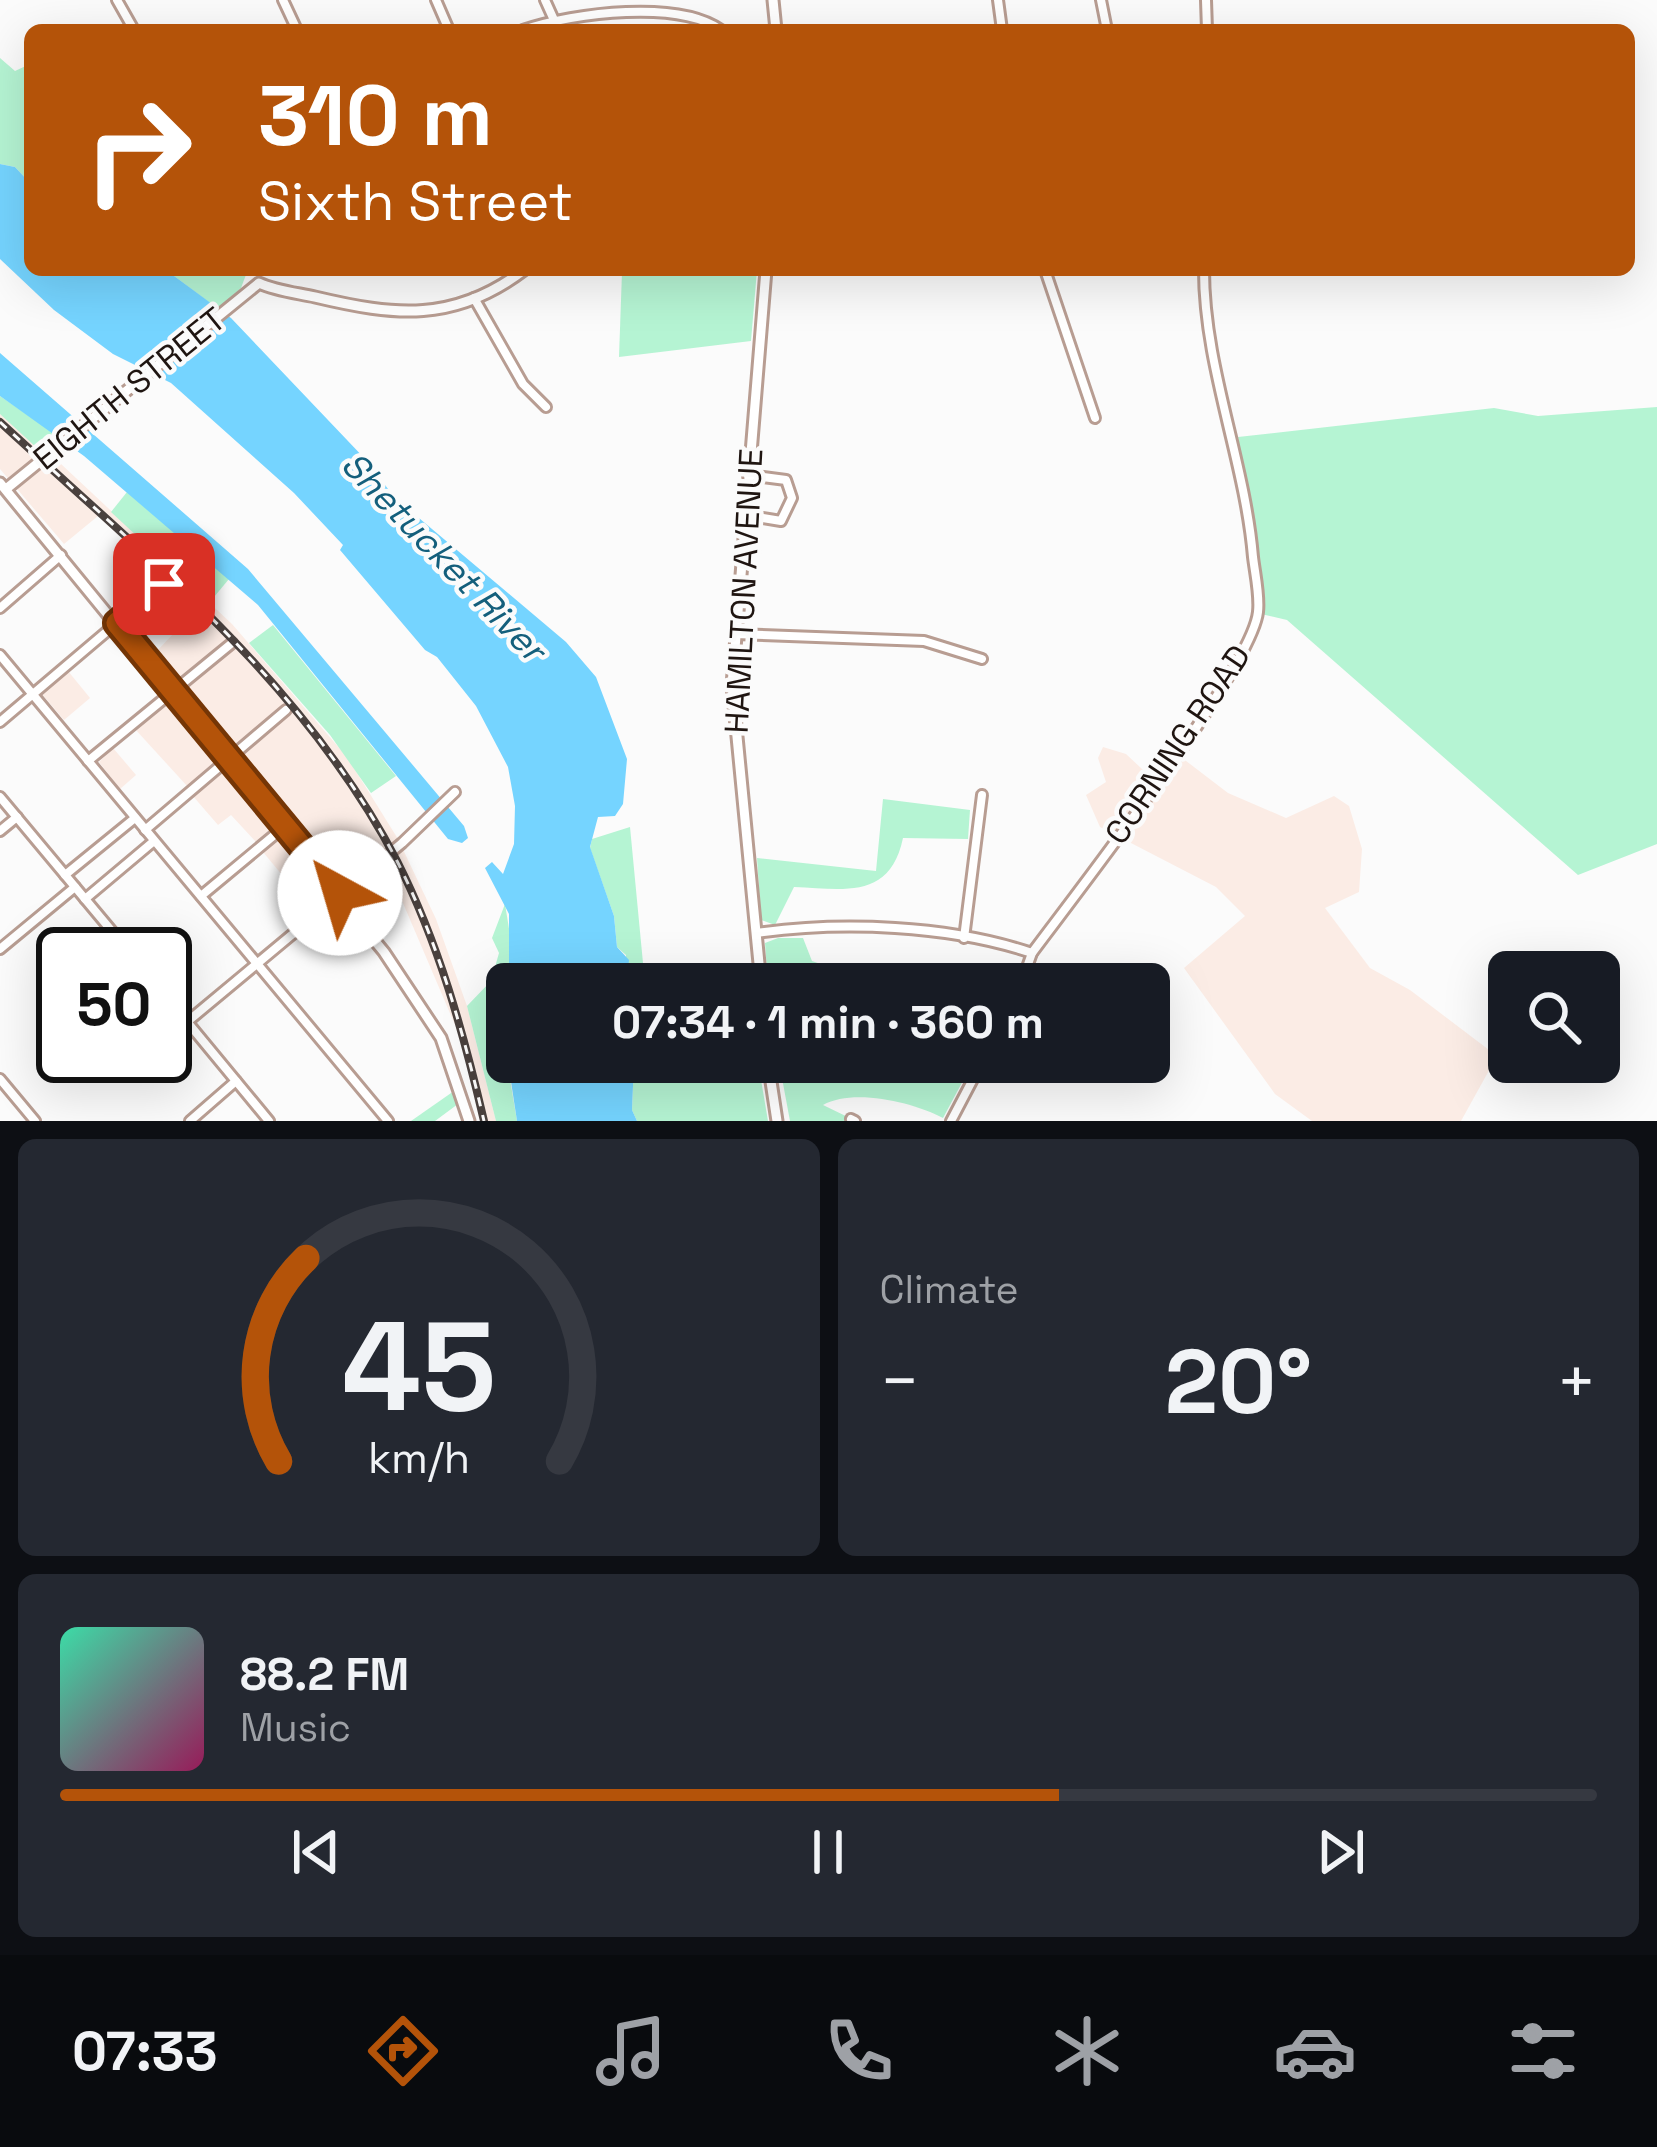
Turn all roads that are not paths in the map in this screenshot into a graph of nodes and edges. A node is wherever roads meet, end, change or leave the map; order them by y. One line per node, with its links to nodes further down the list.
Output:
1 (545, 0): 3 (street)
2 (634, 0): 3 (street); 5 (street)
3 (554, 20): 4 (street)
4 (542, 24)
5 (716, 24)
6 (257, 276): 11 (street)
7 (513, 276): 12 (main road)
8 (765, 276): 15 (main road, HAMILTON AVENUE)
9 (1047, 276): 14 (street)
10 (1205, 276): 50 (street, CORNING ROAD)
11 (260, 284): 12 (main road); 16 (main road, EIGHTH STREET)
12 (474, 298): 13 (street)
13 (546, 406)
14 (1095, 418)
15 (748, 476): 17 (main road, HAMILTON AVENUE); 17 (street)
16 (2, 488): 18 (main road)
17 (745, 515): 22 (main road, HAMILTON AVENUE)
18 (61, 555): 20 (street); 21 (main road)
19 (164, 584): 21 (street)
20 (0, 608)
21 (117, 623): 26 (main road); 27 (street)
22 (735, 634): 25 (street); 47 (main road, HAMILTON AVENUE)
23 (232, 643): 26 (street)
24 (0, 655): 27 (street)
25 (982, 659)
26 (173, 691): 30 (main road); 31 (street)
27 (33, 694): 29 (street); 31 (street)
28 (286, 710): 30 (street)
29 (0, 722)
30 (229, 758): 37 (main road); 38 (street)
31 (88, 761): 36 (street)
32 (454, 792): 43 (street)
33 (982, 795): 48 (street)
34 (0, 796): 35 (street)
35 (17, 817): 39 (street); 41 (street)
36 (135, 818): 38 (street); 41 (street)
37 (285, 826): 43 (main road); 44 (street)
38 (145, 830): 40 (street)
39 (0, 831)
40 (154, 841): 44 (street); 45 (street)
41 (65, 875): 42 (street)
42 (75, 887): 45 (street); 49 (street)
43 (340, 893): 53 (street); 64 (main road)
44 (201, 896): 53 (street)
45 (85, 899): 46 (street)
46 (108, 927)
47 (754, 933): 48 (street); 51 (main road, HAMILTON AVENUE)
48 (964, 938): 50 (street)
49 (0, 949)
50 (1032, 952): 52 (street, CORNING ROAD)
51 (758, 963)
52 (1028, 963)
53 (256, 964): 54 (street); 63 (street)
54 (192, 1018)
55 (192, 1028): 57 (street)
56 (0, 1079): 60 (street)
57 (236, 1082): 61 (street); 62 (street)
58 (771, 1083): 65 (main road)
59 (971, 1083): 66 (street)
60 (35, 1121)
61 (190, 1121)
62 (269, 1121)
63 (388, 1121)
64 (469, 1121)
65 (777, 1121)
66 (951, 1121)

